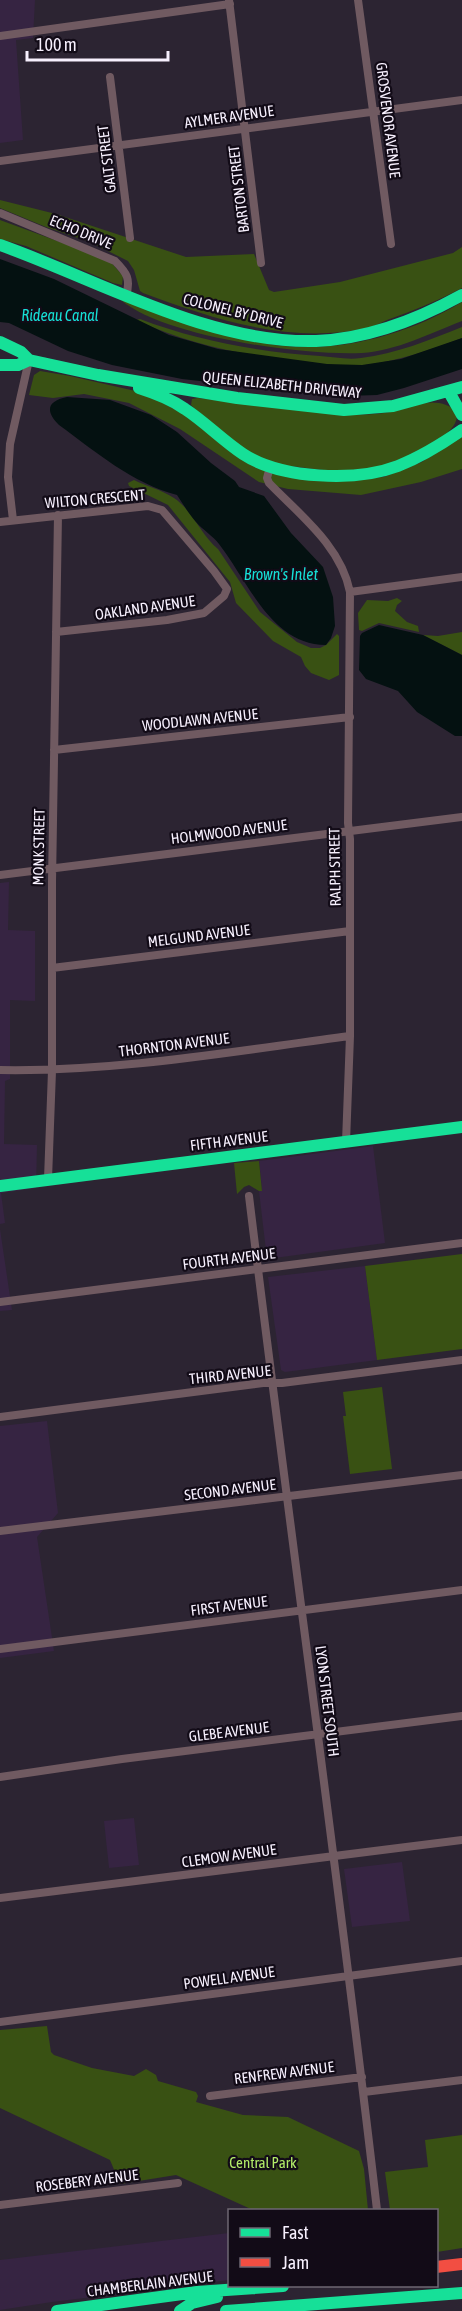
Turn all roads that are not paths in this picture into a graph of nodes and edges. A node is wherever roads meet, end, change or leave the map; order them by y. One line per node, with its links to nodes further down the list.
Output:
1 (358, 0): 6 (street, GROSVENOR AVENUE)
2 (230, 2): 3 (street); 7 (street, BARTON STREET)
3 (0, 36)
4 (110, 77): 8 (street, GALT STREET)
5 (462, 100): 6 (street, AYLMER AVENUE)
6 (374, 111): 7 (street, AYLMER AVENUE); 12 (street, GROSVENOR AVENUE)
7 (245, 129): 8 (street, AYLMER AVENUE); 14 (street, BARTON STREET)
8 (119, 145): 9 (street, AYLMER AVENUE); 11 (street, GALT STREET)
9 (0, 161)
10 (0, 213): 15 (street, ECHO DRIVE)
11 (130, 238)
12 (391, 244)
13 (0, 245): 15 (main road, COLONEL BY DRIVE)
14 (261, 263)
15 (126, 296): 16 (main road, COLONEL BY DRIVE)
16 (462, 296)
17 (0, 342): 18 (main road, QUEEN ELIZABETH DRIVEWAY)
18 (29, 360): 19 (main road, QUEEN ELIZABETH DRIVEWAY); 20 (main road, QUEEN ELIZABETH DRIVEWAY); 27 (street)
19 (0, 364)
20 (98, 375): 22 (main road, QUEEN ELIZABETH DRIVEWAY); 25 (main road, QUEEN ELIZABETH DRIVEWAY)
21 (462, 387): 22 (main road, QUEEN ELIZABETH DRIVEWAY)
22 (448, 392): 23 (main road)
23 (462, 415)
24 (462, 430): 25 (main road, QUEEN ELIZABETH DRIVEWAY)
25 (270, 467): 31 (street, RALPH STREET)
26 (58, 515): 27 (street, WILTON CRESCENT); 30 (street, WILTON CRESCENT); 32 (street, MONK STREET)
27 (13, 520): 28 (street, WILTON CRESCENT)
28 (0, 522)
29 (462, 577): 31 (street)
30 (227, 589): 32 (street, OAKLAND AVENUE)
31 (350, 592): 33 (street, RALPH STREET)
32 (56, 632): 34 (street, MONK STREET)
33 (350, 717): 34 (street, WOODLAWN AVENUE); 36 (street, RALPH STREET)
34 (54, 750): 37 (street, MONK STREET)
35 (462, 817): 36 (street, HOLMWOOD AVENUE)
36 (349, 831): 37 (street, HOLMWOOD AVENUE); 39 (street, RALPH STREET)
37 (52, 868): 38 (street, HOLMWOOD AVENUE); 40 (street, MONK STREET)
38 (0, 875)
39 (350, 931): 40 (street, MELGUND AVENUE); 41 (street, RALPH STREET)
40 (52, 968): 43 (street, MONK STREET)
41 (350, 1036): 43 (street, THORNTON AVENUE); 45 (street, RALPH STREET)
42 (0, 1070): 43 (street, THORNTON AVENUE)
43 (52, 1071): 46 (street, MONK STREET)
44 (462, 1127): 45 (main road, FIFTH AVENUE)
45 (346, 1142): 46 (main road, FIFTH AVENUE)
46 (48, 1179): 47 (main road, FIFTH AVENUE)
47 (0, 1186)
48 (249, 1196): 50 (street, LYON STREET SOUTH)
49 (462, 1243): 50 (street, FOURTH AVENUE)
50 (258, 1269): 51 (street, FOURTH AVENUE); 53 (street, LYON STREET SOUTH)
51 (0, 1302)
52 (462, 1360): 53 (street, THIRD AVENUE)
53 (272, 1383): 54 (street, THIRD AVENUE); 56 (street, LYON STREET SOUTH)
54 (0, 1417)
55 (462, 1475): 56 (street, SECOND AVENUE)
56 (287, 1497): 57 (street, SECOND AVENUE); 59 (street, LYON STREET SOUTH)
57 (0, 1531)
58 (462, 1590): 59 (street, FIRST AVENUE)
59 (302, 1610): 60 (street, FIRST AVENUE); 62 (street, LYON STREET SOUTH)
60 (0, 1649)
61 (462, 1716): 62 (street, GLEBE AVENUE)
62 (317, 1735): 63 (street, GLEBE AVENUE); 65 (street, LYON STREET SOUTH)
63 (0, 1777)
64 (462, 1840): 65 (street, CLEMOW AVENUE)
65 (333, 1856): 66 (street, CLEMOW AVENUE); 68 (street, LYON STREET SOUTH)
66 (0, 1898)
67 (462, 1961): 68 (street, POWELL AVENUE)
68 (348, 1975): 69 (street, POWELL AVENUE); 70 (street, LYON STREET SOUTH)
69 (0, 2022)
70 (362, 2077): 72 (street, LYON STREET SOUTH); 73 (street, RENFREW AVENUE)
71 (462, 2080): 72 (street)
72 (364, 2092): 76 (street, LYON STREET SOUTH)
73 (210, 2096)
74 (178, 2183): 75 (street, ROSEBERY AVENUE)
75 (0, 2205)
76 (377, 2209)
77 (462, 2264): 78 (main road)
78 (438, 2267)
79 (273, 2287): 80 (main road, CHAMBERLAIN AVENUE)
80 (253, 2289): 82 (main road, CHAMBERLAIN AVENUE); 83 (main road)
81 (462, 2293): 84 (main road)
82 (57, 2311)
83 (180, 2311)
84 (226, 2311)

